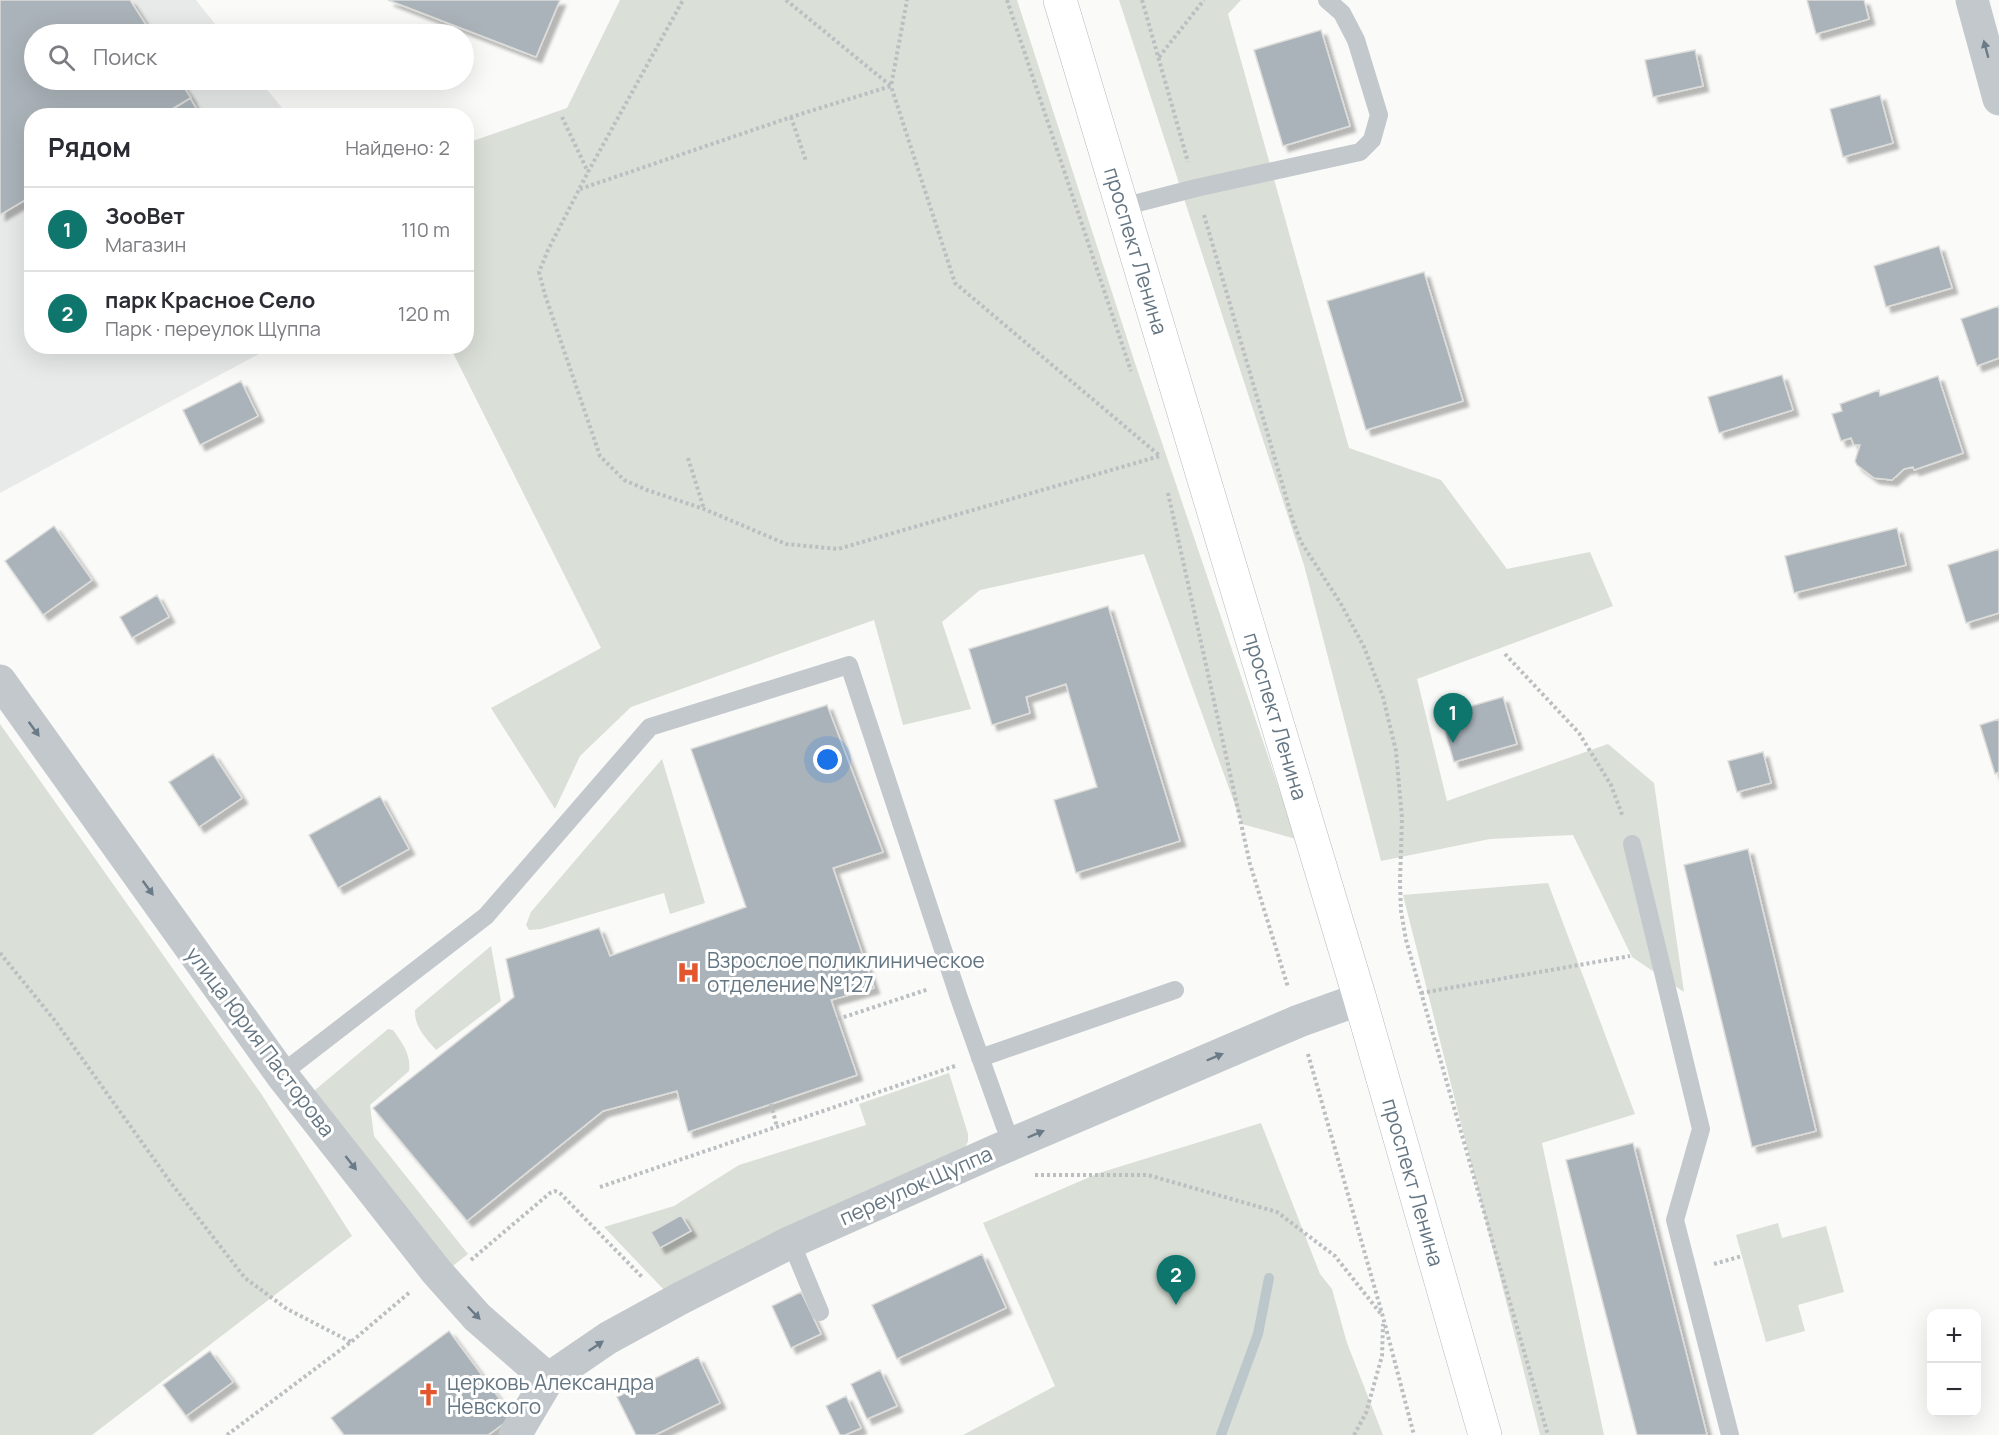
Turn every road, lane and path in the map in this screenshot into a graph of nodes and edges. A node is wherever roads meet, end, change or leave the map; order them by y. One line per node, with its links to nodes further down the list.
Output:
1 (683, 0): 16 (path)
2 (786, 0): 11 (path)
3 (907, 0): 11 (path)
4 (1006, 0): 20 (path)
5 (1060, 0): 19 (main road, проспект Ленина)
6 (1142, 0): 10 (path)
7 (1204, 0): 10 (path)
8 (1328, 0): 17 (lane)
9 (1972, 0): 12 (street, one-way to 9)
10 (1159, 58): 17 (path)
11 (891, 86): 14 (path); 22 (path)
12 (1999, 99)
13 (562, 117): 16 (path)
14 (791, 117): 15 (path); 18 (path)
15 (806, 161)
16 (588, 172): 18 (path)
17 (1196, 188): 19 (lane); 34 (path)
18 (580, 189): 26 (path)
19 (1122, 207): 35 (main road, проспект Ленина)
20 (1134, 378)
21 (1156, 445): 22 (path)
22 (1160, 456): 24 (path); 26 (path)
23 (688, 458): 26 (path)
24 (1162, 467)
25 (1167, 491): 37 (path)
26 (704, 509)
27 (1504, 654): 29 (path)
28 (0, 681): 39 (street, улица Юрия Пасторова, one-way to 39)
29 (1632, 844): 30 (lane)
30 (1658, 951): 34 (path); 59 (lane)
31 (0, 953): 51 (path)
32 (929, 989): 36 (path)
33 (1175, 990): 38 (lane)
34 (1421, 993): 58 (path)
35 (1360, 999): 37 (street, переулок Щуппа); 57 (main road, проспект Ленина)
36 (838, 1018)
37 (1299, 1021): 42 (street, переулок Щуппа, one-way to 37); 50 (path)
38 (980, 1058): 39 (lane); 41 (path); 42 (lane)
39 (281, 1074): 46 (street, улица Юрия Пасторова, one-way to 46)
40 (771, 1104): 41 (path)
41 (777, 1127): 43 (path)
42 (1006, 1136): 44 (street, переулок Щуппа); 50 (path)
43 (600, 1187)
44 (791, 1242): 49 (lane); 52 (street, переулок Щуппа, one-way to 44)
45 (1742, 1256): 47 (path)
46 (451, 1267): 48 (path); 51 (path); 52 (street, улица Юрия Пасторова, one-way to 52)
47 (1704, 1267)
48 (647, 1283)
49 (819, 1312)
50 (1383, 1317): 55 (path); 56 (path)
51 (351, 1342): 53 (path)
52 (548, 1379): 54 (street, переулок Щуппа)
53 (227, 1435)
54 (515, 1435)
55 (1354, 1435)
56 (1414, 1435)
57 (1485, 1435)
58 (1548, 1435)
59 (1730, 1435)

